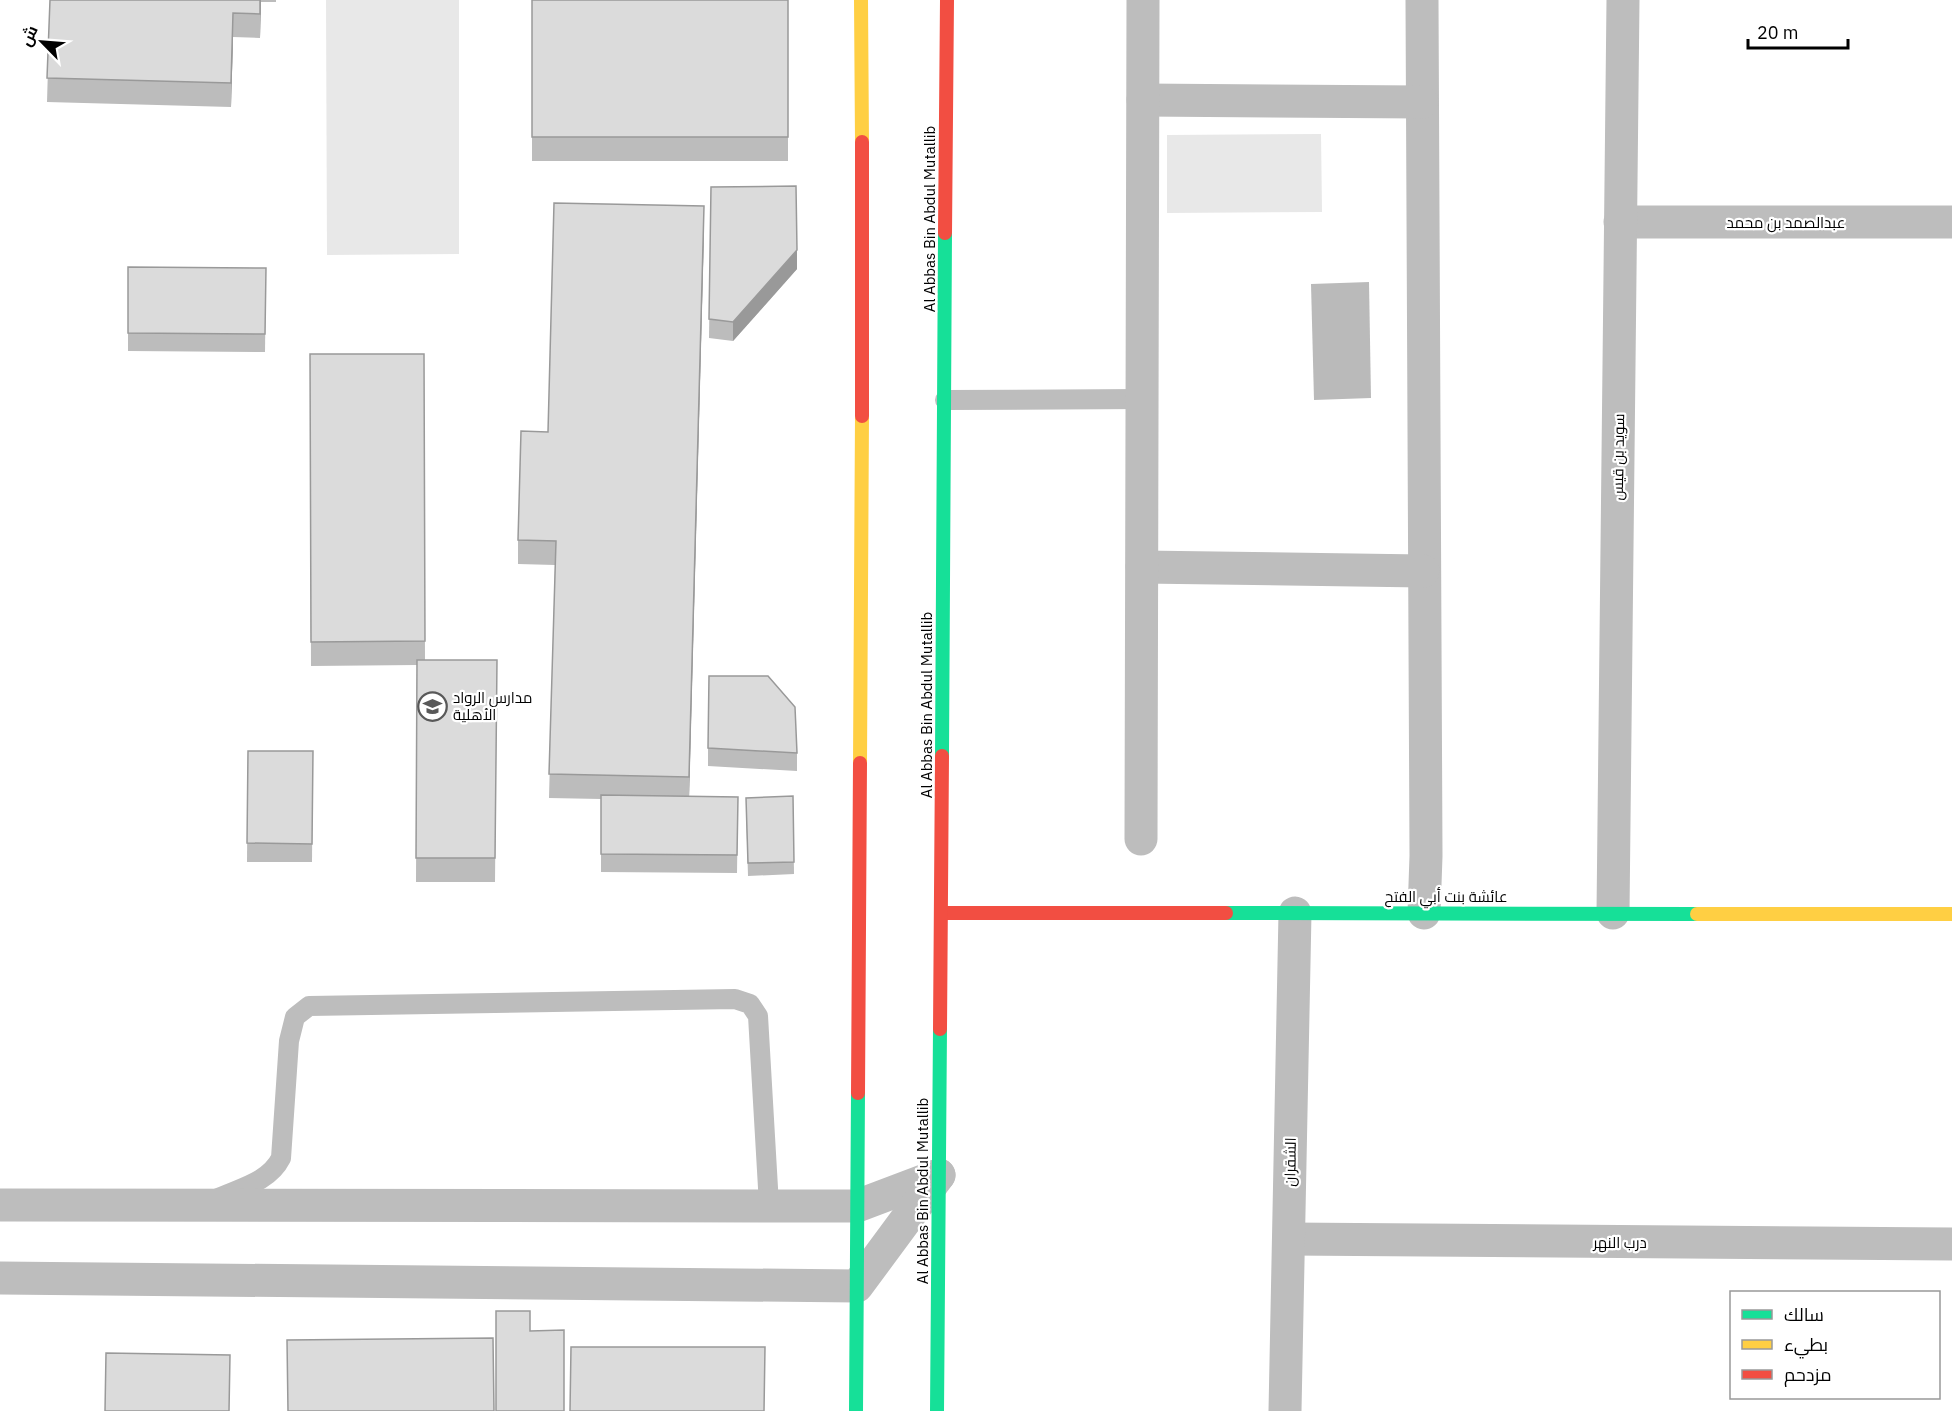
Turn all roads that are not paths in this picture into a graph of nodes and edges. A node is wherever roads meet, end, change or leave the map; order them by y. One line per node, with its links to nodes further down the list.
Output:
1 (861, 0): 24 (street)
2 (947, 0): 11 (street, Al Abbas Bin Abdul Mutallib)
3 (1143, 0): 6 (street)
4 (1422, 0): 7 (street)
5 (1623, 0): 8 (street, سويد بن قيس)
6 (1143, 100): 7 (street); 10 (street)
7 (1422, 102): 13 (street)
8 (1620, 222): 9 (street, عبدالصمد بن محمد); 18 (street, سويد بن قيس)
9 (1952, 222)
10 (1142, 399): 11 (lane); 12 (street)
11 (945, 400): 15 (street, Al Abbas Bin Abdul Mutallib)
12 (1142, 567): 13 (street); 14 (street)
13 (1423, 571): 17 (street)
14 (1141, 838)
15 (941, 913): 16 (street, عائشة بنت أبي الفتح); 20 (street, Al Abbas Bin Abdul Mutallib)
16 (1295, 913): 17 (street, عائشة بنت أبي الفتح); 25 (street, الشقران)
17 (1424, 913): 18 (street, عائشة بنت أبي الفتح)
18 (1612, 913): 19 (street, عائشة بنت أبي الفتح)
19 (1952, 914)
20 (939, 1175): 24 (street); 28 (street); 30 (street, Al Abbas Bin Abdul Mutallib)
21 (0, 1205): 23 (street)
22 (769, 1205): 23 (street); 23 (lane); 24 (street)
23 (201, 1206)
24 (857, 1206): 28 (street)
25 (1289, 1239): 26 (street, درب النهر); 31 (street, الشقران)
26 (1952, 1244)
27 (0, 1278): 28 (street)
28 (857, 1286): 29 (street)
29 (856, 1411)
30 (938, 1411)
31 (1285, 1411)

